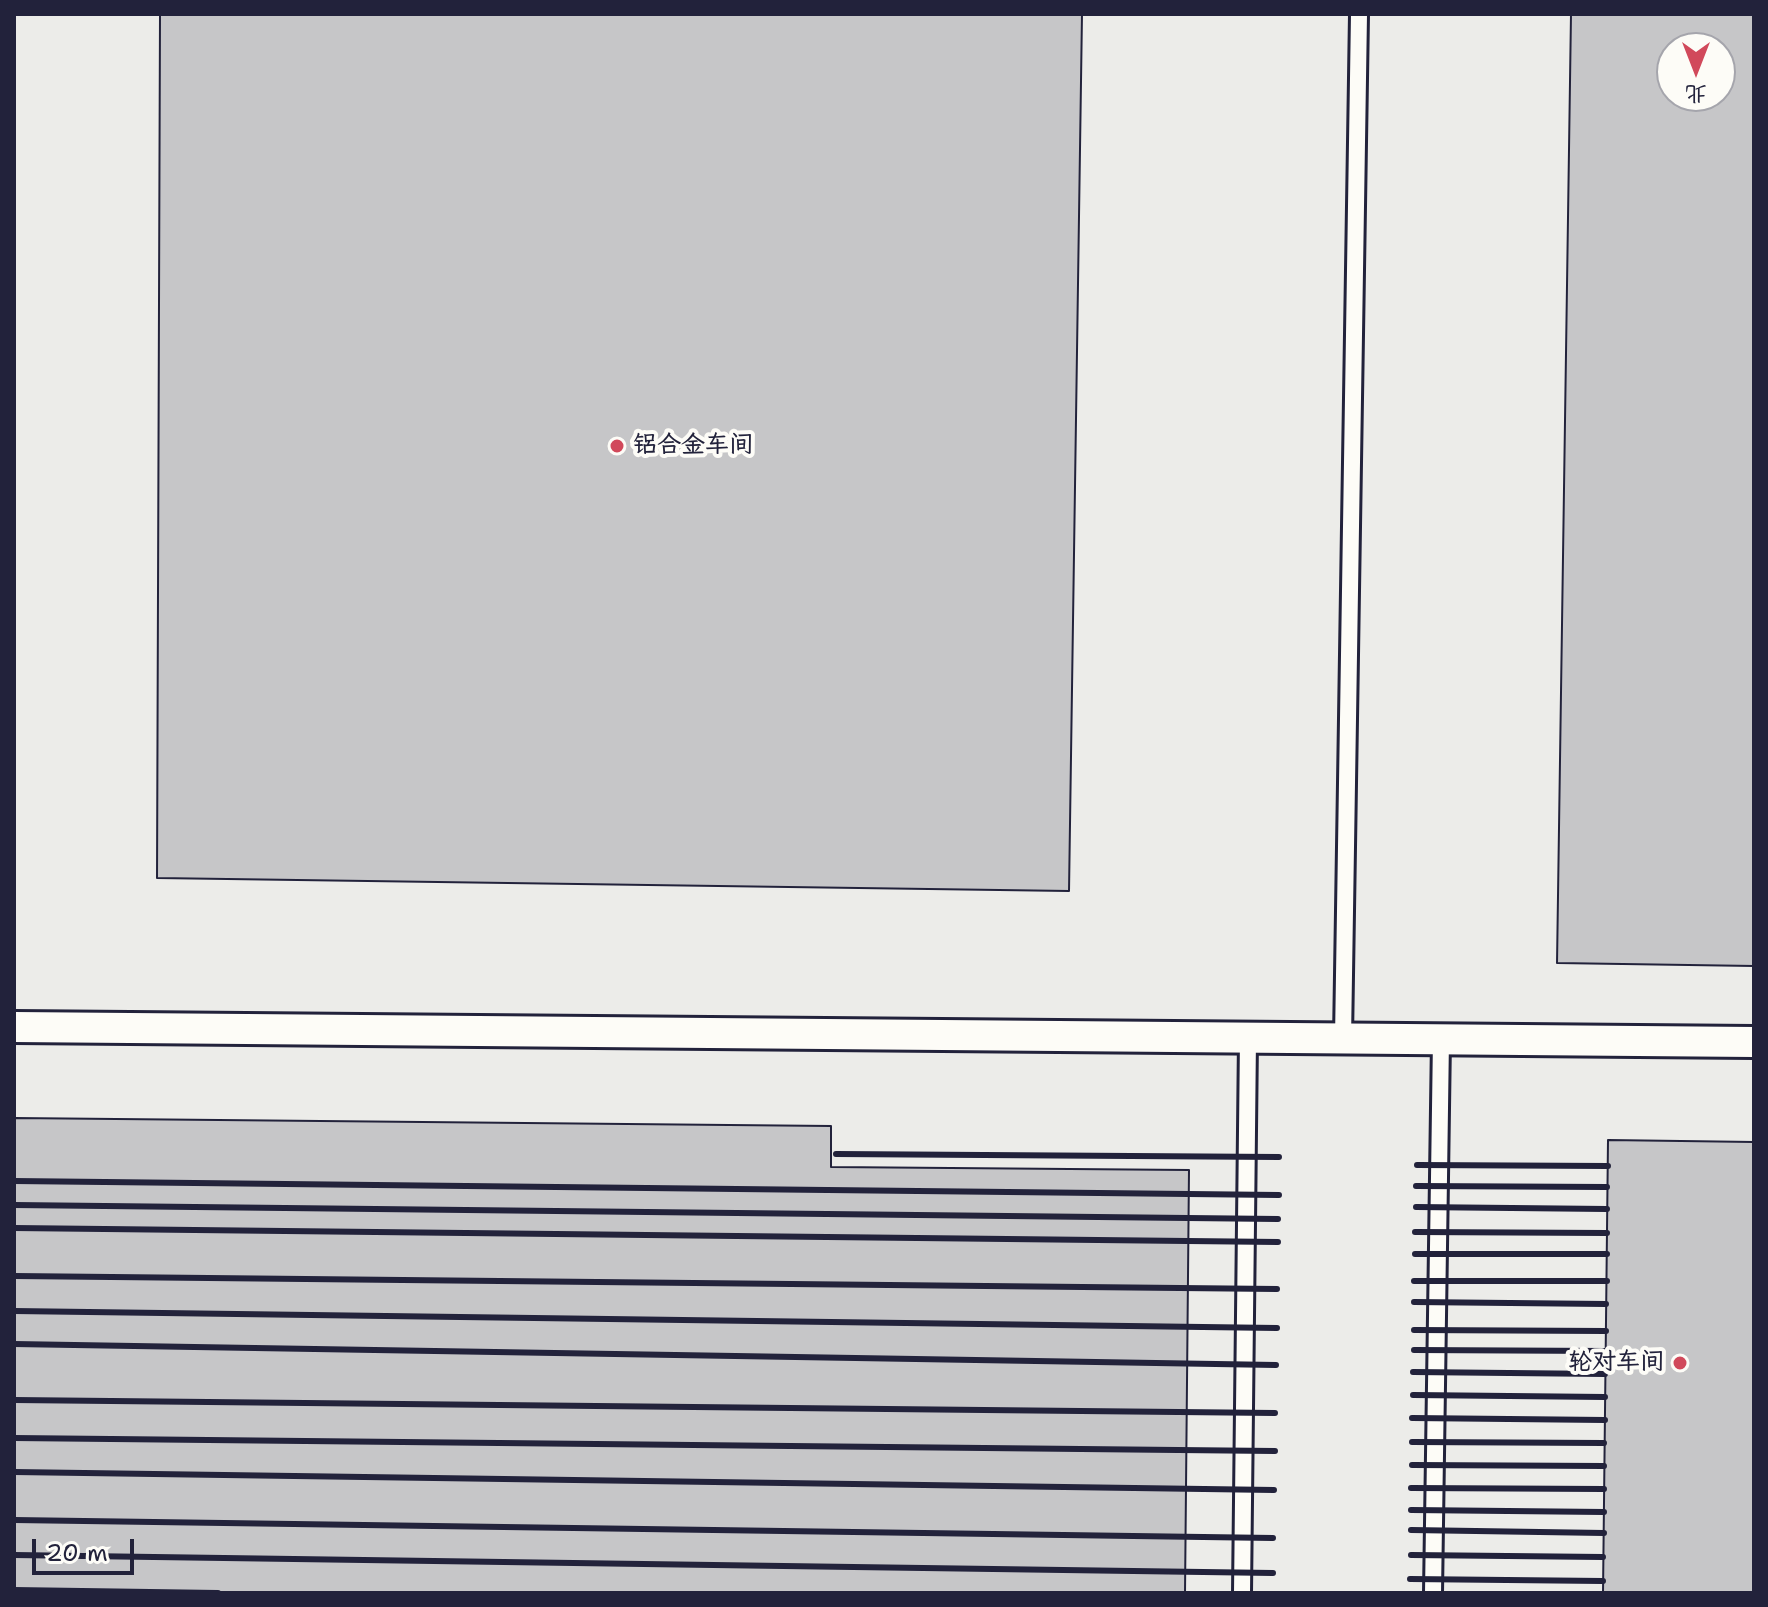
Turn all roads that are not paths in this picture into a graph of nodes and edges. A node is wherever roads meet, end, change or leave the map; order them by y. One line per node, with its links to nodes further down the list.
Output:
1 (1359, 14): 4 (lane)
2 (14, 1027): 3 (street)
3 (1248, 1038): 4 (street); 7 (lane)
4 (1343, 1039): 5 (street)
5 (1441, 1039): 6 (street); 8 (lane)
6 (1754, 1042)
7 (1242, 1593)
8 (1433, 1593)

